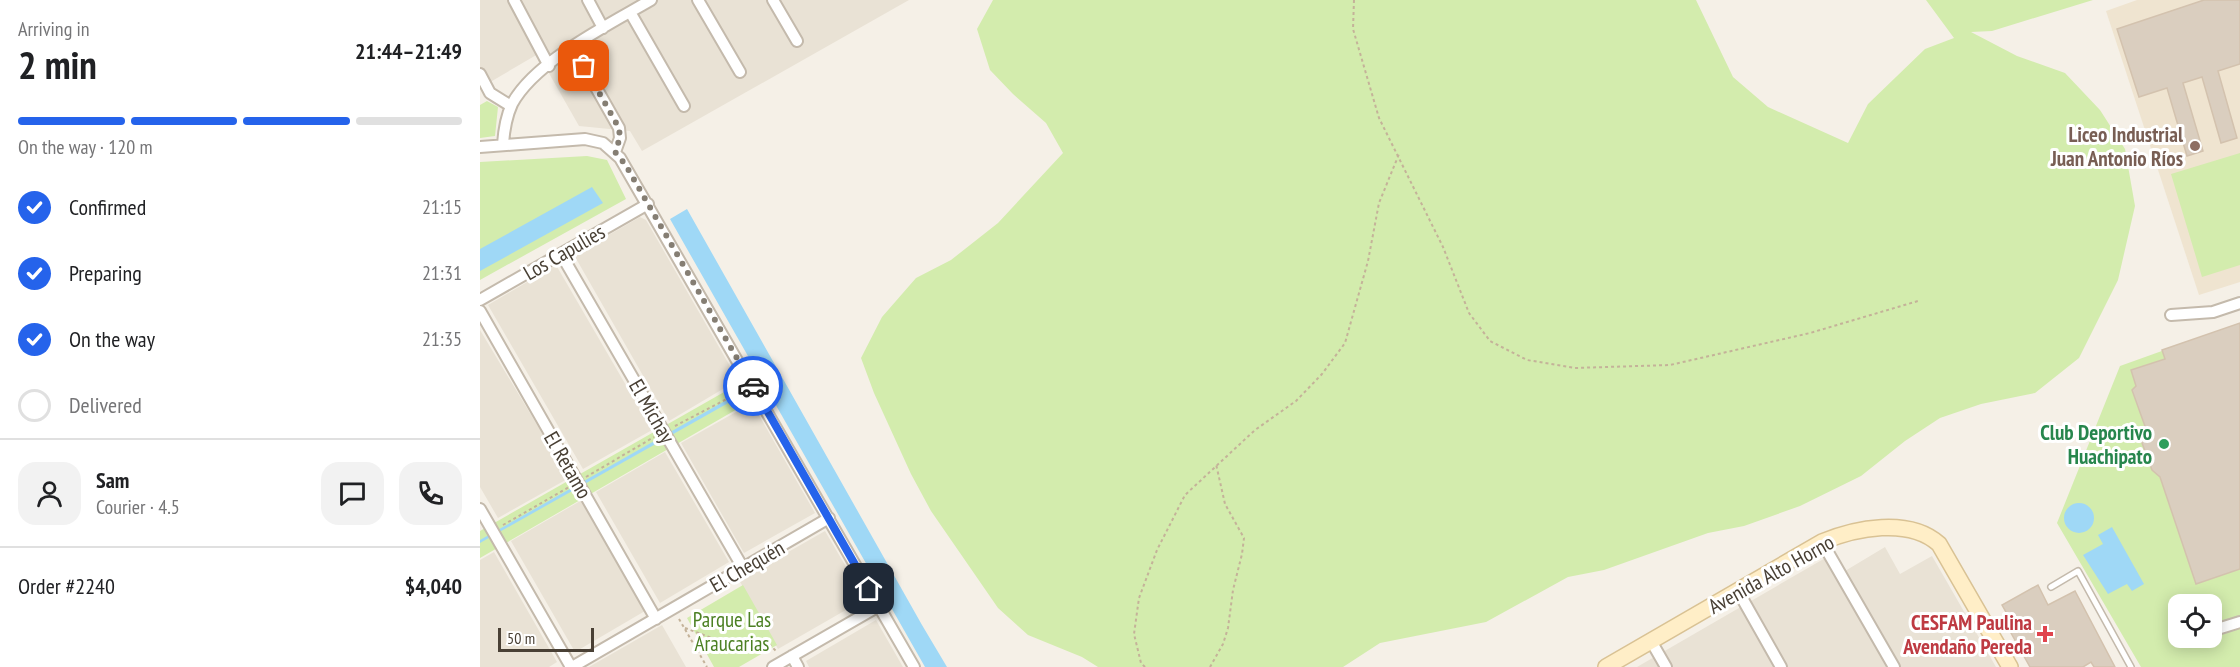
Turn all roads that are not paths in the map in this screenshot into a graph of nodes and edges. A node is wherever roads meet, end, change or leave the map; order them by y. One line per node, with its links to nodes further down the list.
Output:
1 (514, 0): 10 (street)
2 (588, 0): 7 (street)
3 (651, 0): 6 (street)
4 (698, 0): 11 (street)
5 (773, 0): 8 (street)
6 (630, 12): 7 (street); 15 (street)
7 (603, 28): 9 (street)
8 (797, 41)
9 (573, 47): 10 (street); 18 (street)
10 (549, 66): 14 (street)
11 (740, 72)
12 (480, 74): 13 (street)
13 (485, 95): 14 (street)
14 (512, 106): 16 (street)
15 (684, 106)
16 (503, 144): 17 (street); 18 (street)
17 (480, 147)
18 (615, 152): 19 (street)
19 (648, 204): 20 (street, Los Capulies); 26 (street)
20 (561, 254): 21 (street, Los Capulies); 28 (street, El Michay)
21 (480, 300)
22 (2240, 303): 24 (street)
23 (480, 311): 32 (street, El Retamo)
24 (2171, 315)
25 (480, 509): 37 (street)
26 (829, 518): 28 (street, El Chequén); 31 (street)
27 (1822, 542): 30 (street, Avenida Alto Horno); 43 (street); 44 (street, Avenida Alto Horno)
28 (742, 568): 32 (street, El Chequén)
29 (2051, 587): 45 (lane)
30 (1738, 591): 35 (street, Avenida Alto Horno); 42 (street)
31 (879, 606): 36 (street); 39 (street)
32 (656, 618): 37 (street, El Chequén)
33 (2240, 622): 34 (street)
34 (2222, 628)
35 (1651, 641): 40 (street, Avenida Alto Horno); 41 (street)
36 (782, 662): 38 (street)
37 (571, 667)
38 (798, 667)
39 (914, 667)
40 (1606, 667)
41 (1666, 667)
42 (1782, 667)
43 (1894, 667)
44 (2010, 667)
45 (2132, 667)

